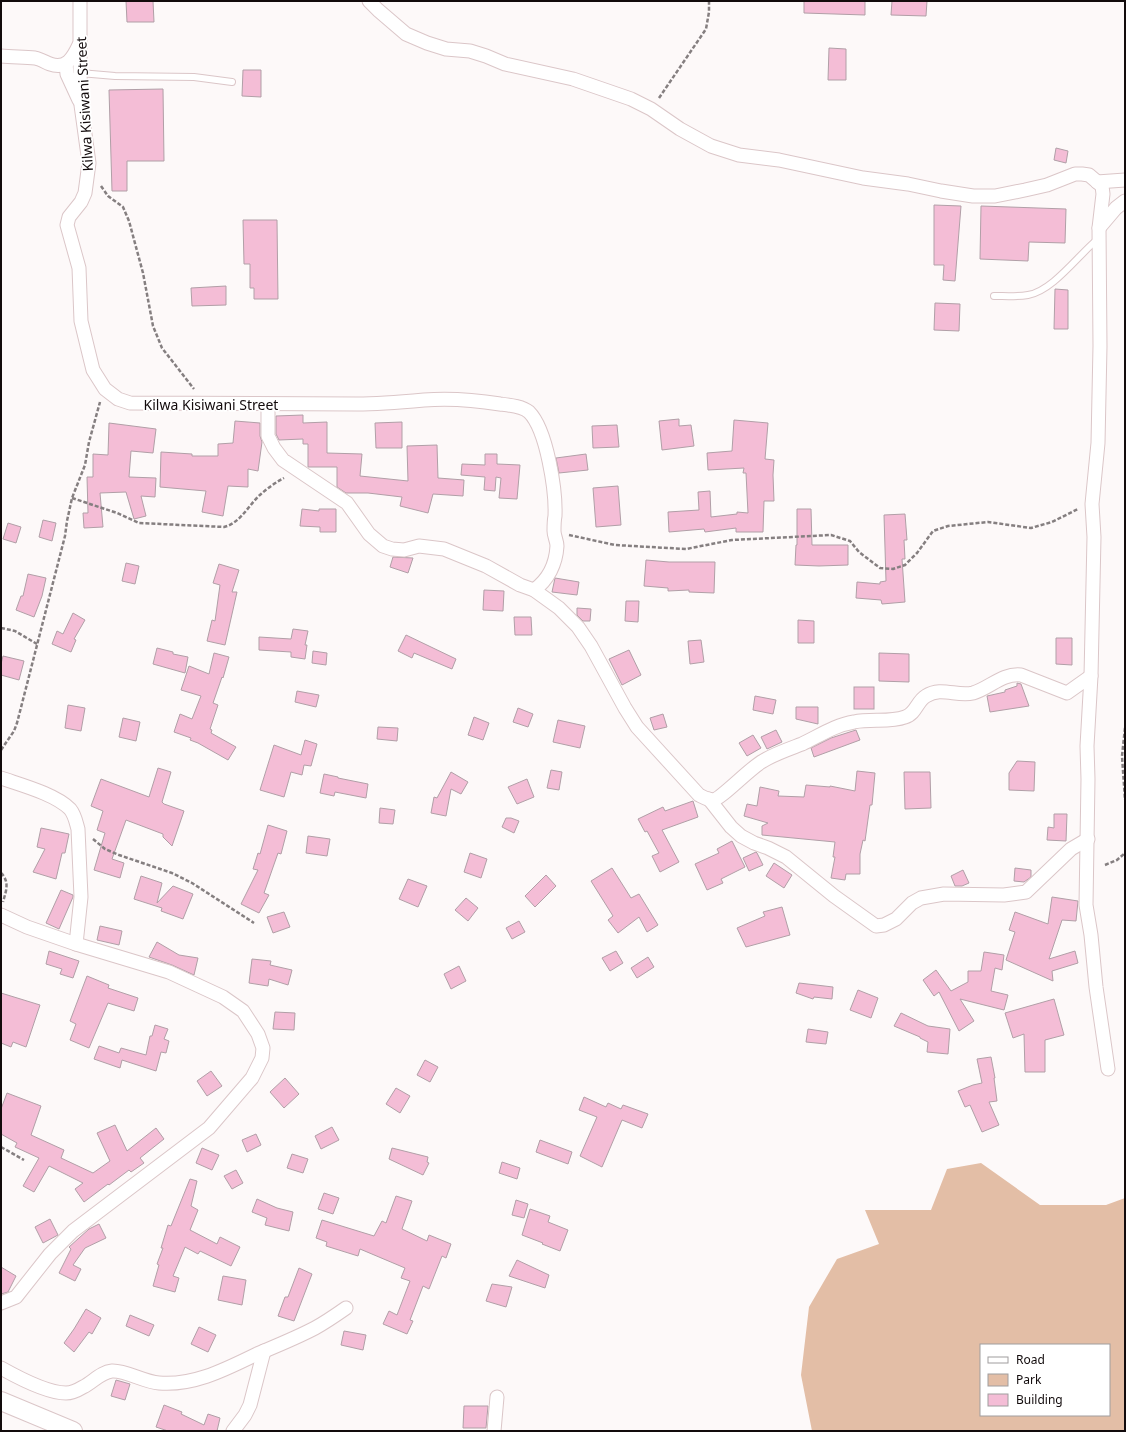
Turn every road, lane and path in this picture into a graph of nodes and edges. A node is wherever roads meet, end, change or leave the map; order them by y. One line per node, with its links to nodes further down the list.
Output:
1 (80, 1): 4 (street, Kilwa Kisiwani Street)
2 (369, 1): 10 (street)
3 (709, 1): 10 (path)
4 (80, 42): 6 (street); 7 (street, Kilwa Kisiwani Street)
5 (1, 56): 6 (street)
6 (66, 64): 9 (street)
7 (80, 73): 8 (lane); 9 (street, Kilwa Kisiwani Street)
8 (232, 82)
9 (81, 105): 11 (street, Kilwa Kisiwani Street)
10 (651, 110): 13 (street)
11 (89, 163): 18 (path); 18 (street, Kilwa Kisiwani Street)
12 (1125, 180): 13 (street)
13 (1097, 182): 15 (street)
14 (1125, 201): 15 (street)
15 (1099, 233): 16 (lane); 22 (street)
16 (994, 296)
17 (101, 399): 21 (path)
18 (205, 403): 19 (street, Kilwa Kisiwani Street)
19 (268, 404): 20 (street); 23 (street, Kilwa Kisiwani Street)
20 (299, 470): 21 (path); 24 (street)
21 (72, 498): 26 (path)
22 (1092, 504): 23 (path); 27 (street)
23 (554, 531): 24 (street, Kilwa Kisiwani Street)
24 (534, 590): 31 (street)
25 (1, 628): 26 (path)
26 (37, 644): 29 (path)
27 (1091, 676): 31 (street); 34 (street)
28 (1125, 728): 32 (path)
29 (1, 750)
30 (1, 778): 33 (street)
31 (709, 799): 34 (street)
32 (1125, 800)
33 (76, 819): 39 (path); 40 (street)
34 (1088, 839): 41 (street)
35 (1125, 853): 36 (path)
36 (1105, 865)
37 (1, 873): 38 (path)
38 (2, 909): 40 (street)
39 (254, 923)
40 (76, 944): 44 (street)
41 (1108, 1069)
42 (1, 1147): 43 (path)
43 (24, 1160)
44 (1, 1303)
45 (346, 1308): 46 (street)
46 (264, 1351): 47 (street); 51 (street)
47 (1, 1368)
48 (497, 1397): 52 (street)
49 (1, 1401): 50 (street)
50 (73, 1431)
51 (233, 1431)
52 (494, 1431)

